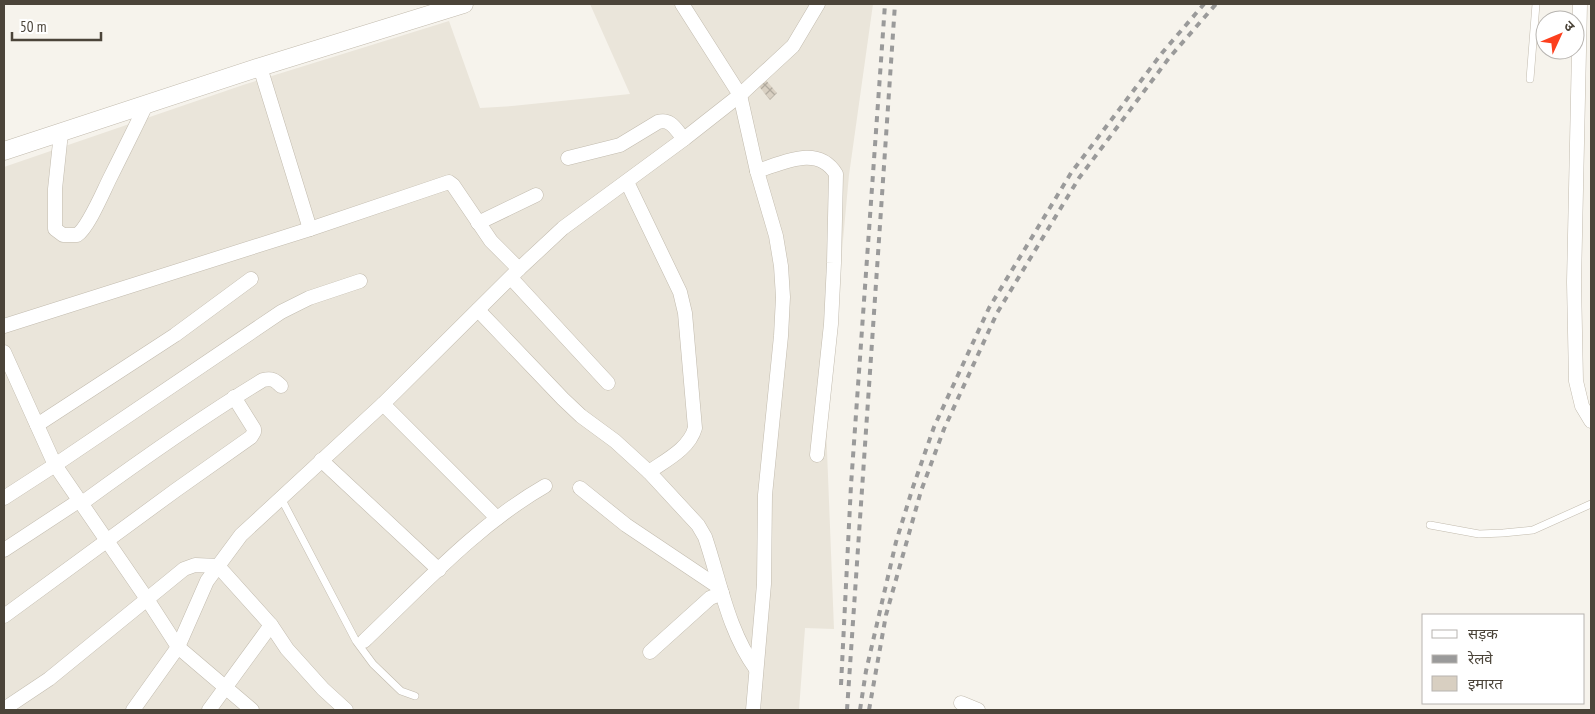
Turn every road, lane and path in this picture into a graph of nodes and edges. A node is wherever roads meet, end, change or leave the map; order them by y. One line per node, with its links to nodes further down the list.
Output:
1 (464, 4): 6 (street)
2 (682, 4): 8 (street)
3 (818, 4): 8 (street)
4 (1536, 4): 7 (lane)
5 (1580, 4): 29 (street)
6 (260, 67): 9 (street); 18 (street)
7 (1530, 78)
8 (740, 96): 11 (street); 14 (street)
9 (146, 105): 10 (street); 10 (street)
10 (61, 133): 12 (street)
11 (684, 140): 13 (street); 15 (street)
12 (4, 151)
13 (568, 158)
14 (757, 171): 31 (street); 54 (street)
15 (627, 182): 19 (street); 34 (street)
16 (536, 195): 17 (street)
17 (478, 223): 18 (street); 19 (street)
18 (310, 229): 23 (street)
19 (515, 273): 22 (street); 25 (street)
20 (251, 279): 30 (street)
21 (360, 281): 33 (street)
22 (478, 310): 28 (street); 34 (street)
23 (4, 326)
24 (4, 352): 30 (street)
25 (608, 383)
26 (281, 386): 27 (street)
27 (234, 397): 39 (street); 43 (street)
28 (383, 404): 32 (street); 41 (street)
29 (1591, 420)
30 (37, 425): 33 (street)
31 (817, 455)
32 (321, 460): 37 (street); 46 (street)
33 (55, 465): 38 (street); 39 (street)
34 (649, 472): 47 (street)
35 (544, 486): 41 (street)
36 (580, 488): 47 (street)
37 (281, 497): 45 (street); 56 (lane)
38 (4, 498)
39 (81, 502): 43 (street); 44 (street)
40 (1591, 504): 42 (lane)
41 (497, 518): 46 (street)
42 (1430, 525)
43 (107, 541): 48 (street); 49 (street)
44 (4, 550)
45 (218, 566): 48 (street); 50 (street); 52 (street)
46 (439, 570): 51 (street)
47 (721, 590): 53 (street); 54 (street)
48 (147, 599): 52 (street); 58 (street)
49 (4, 616)
50 (271, 625): 55 (street); 62 (street)
51 (364, 641)
52 (178, 647): 55 (street); 59 (street)
53 (650, 652)
54 (756, 669): 63 (street)
55 (226, 686): 60 (street); 61 (street)
56 (415, 696)
57 (961, 704): 64 (street)
58 (4, 709)
59 (134, 710)
60 (209, 710)
61 (252, 710)
62 (346, 710)
63 (753, 710)
64 (978, 710)

